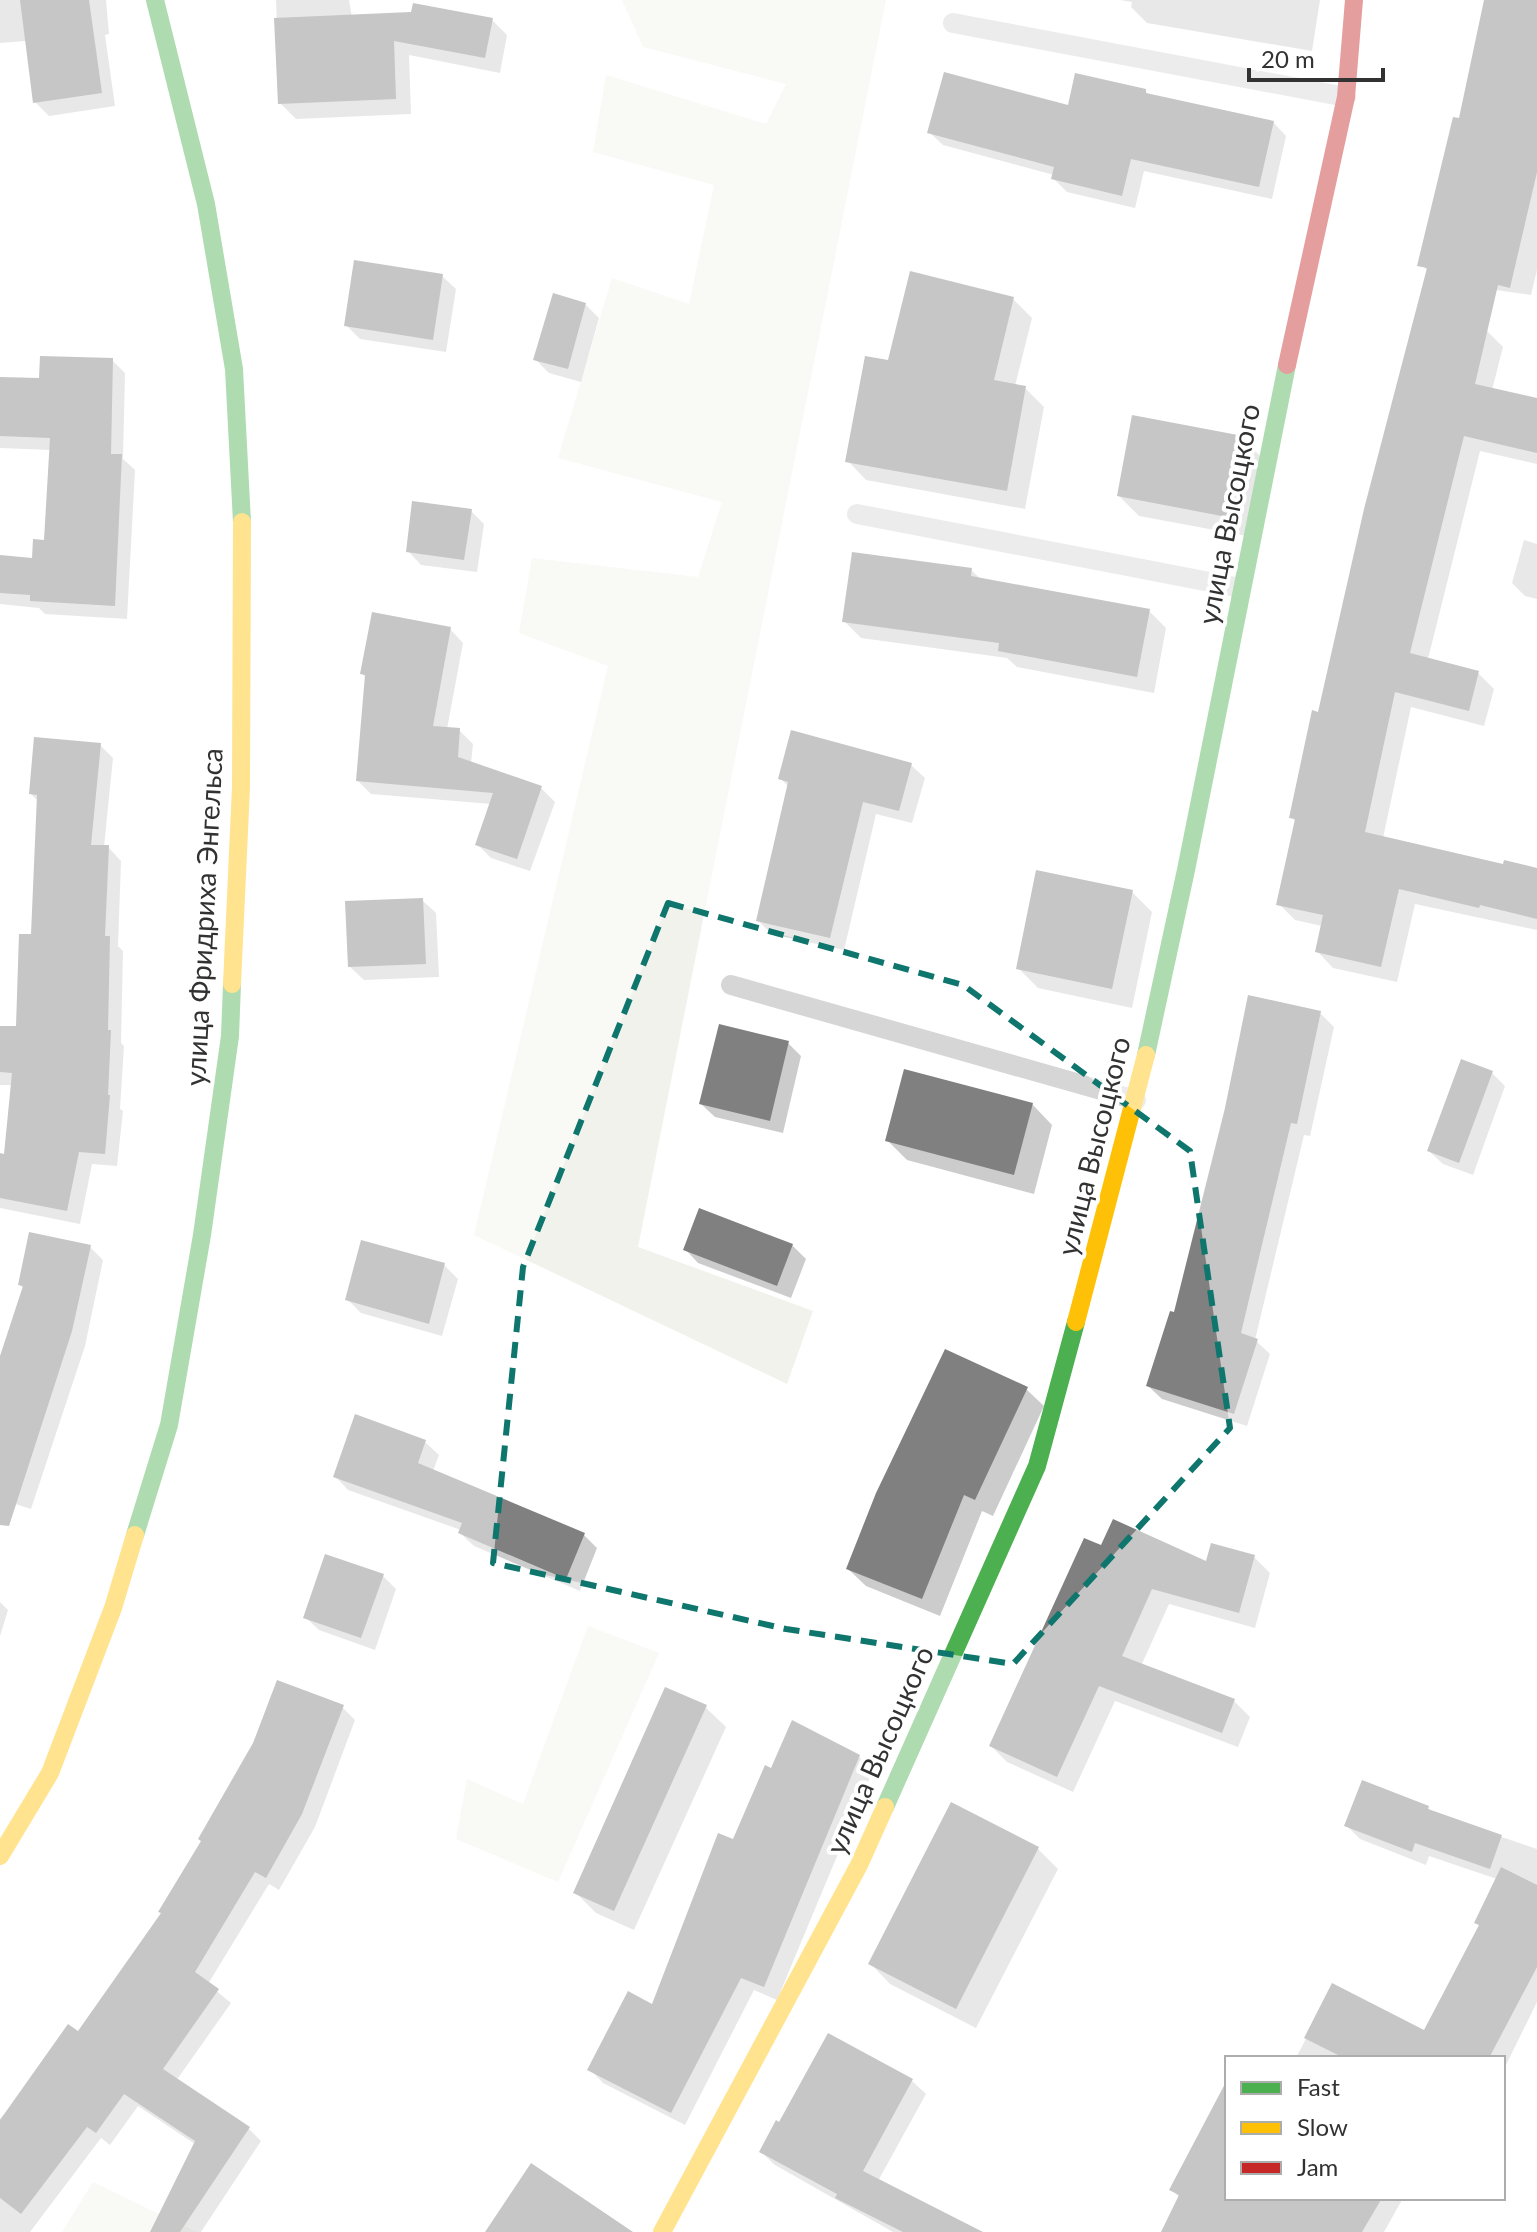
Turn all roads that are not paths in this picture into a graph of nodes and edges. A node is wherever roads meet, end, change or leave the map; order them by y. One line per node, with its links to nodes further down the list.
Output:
1 (155, 0): 9 (street, улица Фридриха Энгельса)
2 (1354, 0): 4 (street, улица Высоцкого)
3 (953, 23): 4 (lane)
4 (1346, 97): 6 (street, улица Высоцкого)
5 (857, 514): 6 (lane)
6 (1241, 588): 8 (street, улица Высоцкого)
7 (731, 985): 8 (lane)
8 (1136, 1100): 10 (street, улица Высоцкого)
9 (0, 1856)
10 (662, 2232)

